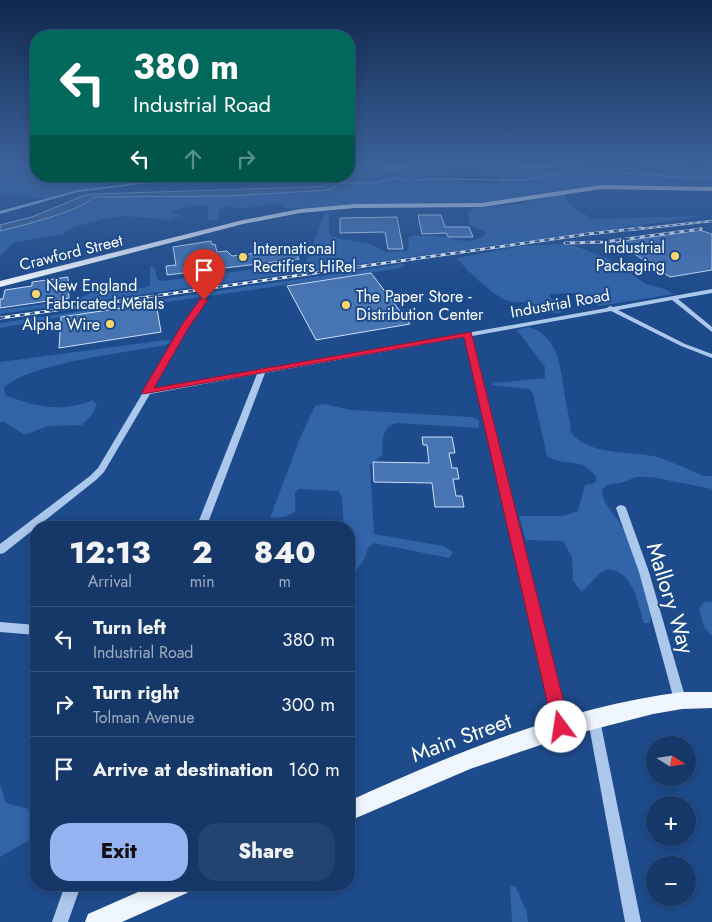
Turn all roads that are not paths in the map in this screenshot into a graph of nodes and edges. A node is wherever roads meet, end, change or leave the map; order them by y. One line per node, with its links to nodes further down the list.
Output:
1 (25, 205): 3 (street)
2 (485, 205): 4 (main road, Crawford Street)
3 (0, 212)
4 (0, 284)
5 (712, 291): 6 (street, Industrial Road)
6 (673, 298): 8 (street, Industrial Road); 9 (street)
7 (204, 300): 13 (street)
8 (610, 308): 10 (street, Industrial Road); 11 (street)
9 (712, 330)
10 (468, 334): 12 (street, Industrial Road); 24 (street)
11 (712, 356)
12 (262, 370): 13 (street, Industrial Road); 16 (street)
13 (146, 392): 15 (street)
14 (621, 508): 21 (street, Mallory Way)
15 (38, 521)
16 (204, 521)
17 (30, 527): 18 (street)
18 (0, 550)
19 (0, 627): 20 (street)
20 (30, 630)
21 (680, 700): 22 (main road, Main Street); 23 (main road, Main Street)
22 (712, 700)
23 (594, 720): 24 (main road, Main Street); 30 (street)
24 (561, 727): 25 (main road, Main Street)
25 (355, 808)
26 (71, 891): 28 (street)
27 (166, 891): 29 (main road)
28 (60, 922)
29 (96, 922)
30 (633, 922)

